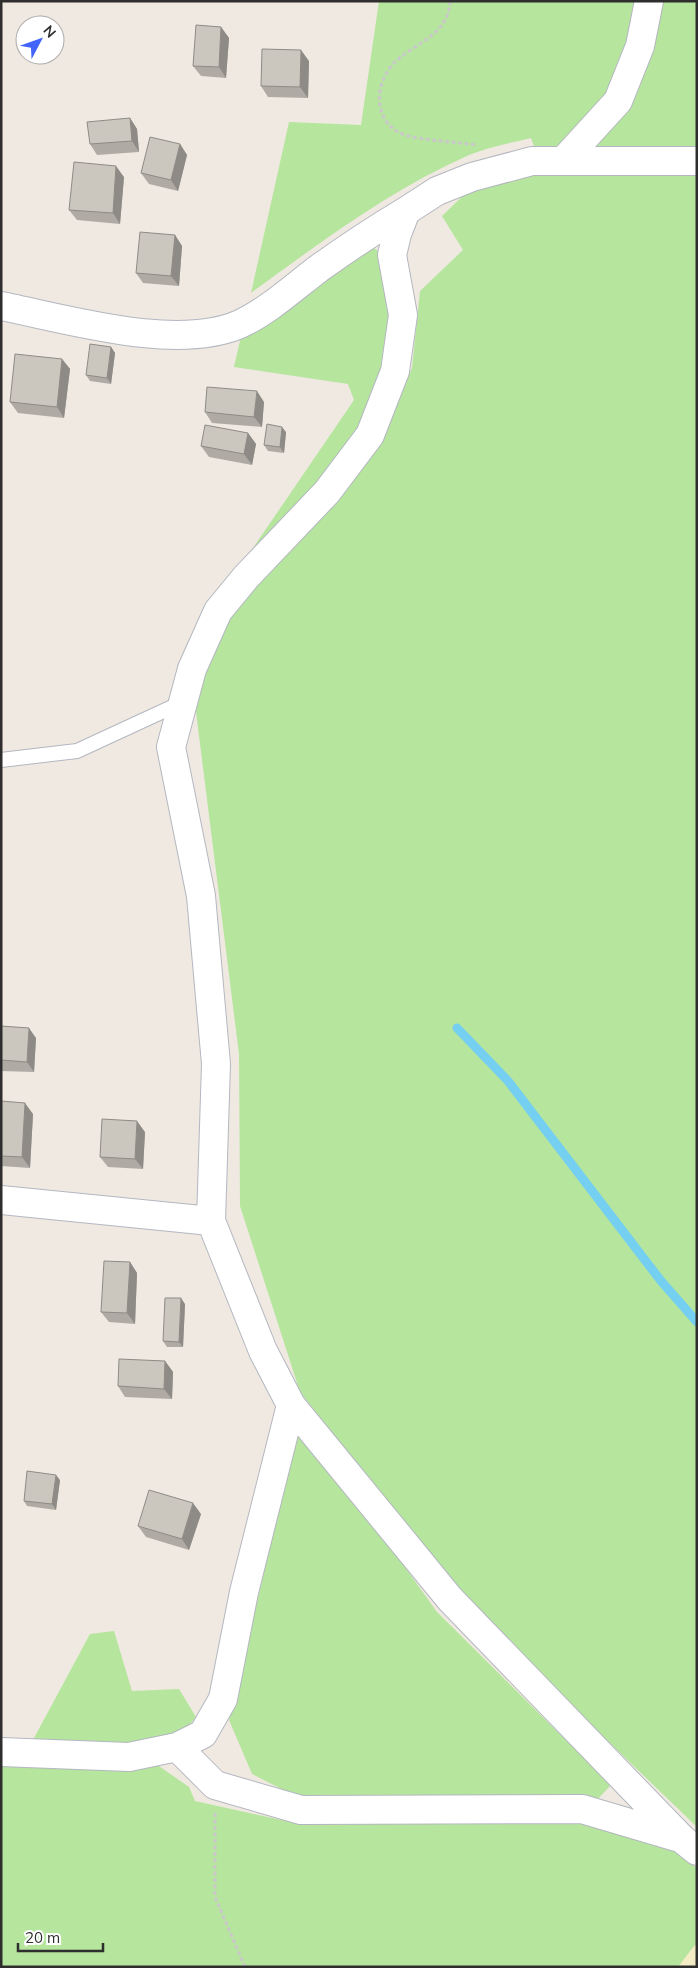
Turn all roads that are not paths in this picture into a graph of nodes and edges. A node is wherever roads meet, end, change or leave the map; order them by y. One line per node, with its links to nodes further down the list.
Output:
1 (649, 1): 2 (street)
2 (565, 159): 3 (street); 4 (street)
3 (697, 161)
4 (406, 211): 5 (street); 6 (street)
5 (1, 306)
6 (183, 701): 7 (lane); 9 (street)
7 (1, 760)
8 (1, 1200): 9 (street)
9 (211, 1221): 10 (street)
10 (291, 1405): 11 (street); 13 (street)
11 (177, 1747): 12 (street); 13 (street)
12 (1, 1752)
13 (689, 1845)

